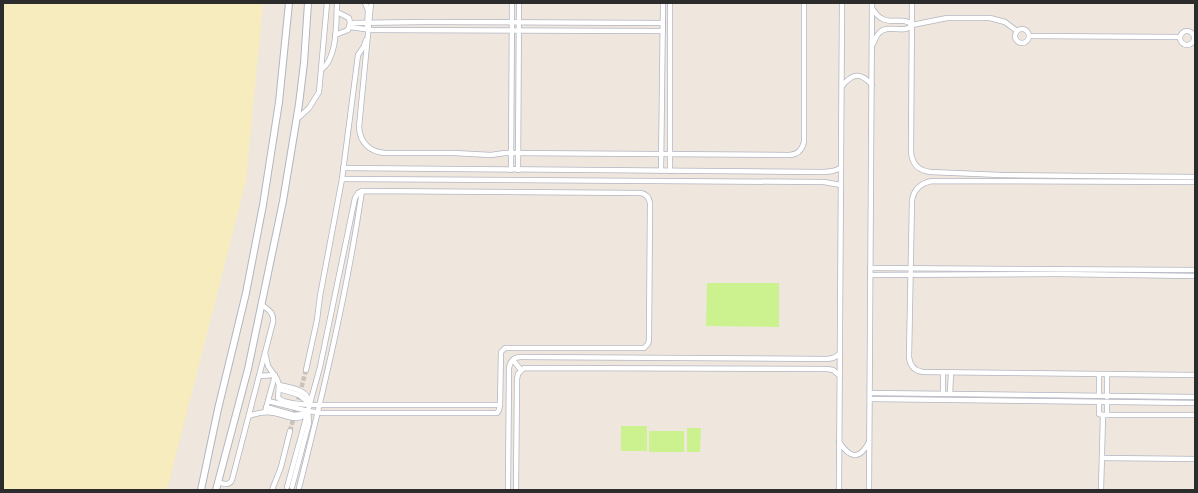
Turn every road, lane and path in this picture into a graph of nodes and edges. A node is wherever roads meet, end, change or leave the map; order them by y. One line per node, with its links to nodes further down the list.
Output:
1 (289, 3): 116 (main road)
2 (308, 3): 36 (main road)
3 (327, 3): 33 (street)
4 (338, 3): 15 (street)
5 (365, 3): 22 (street)
6 (372, 3): 22 (street)
7 (512, 3): 17 (street)
8 (519, 3): 18 (street)
9 (663, 3): 19 (street)
10 (670, 3): 40 (street)
11 (804, 3): 40 (street)
12 (842, 3): 35 (street)
13 (912, 3): 21 (street)
14 (872, 6): 16 (street); 32 (street)
15 (337, 12): 20 (street); 29 (street)
16 (892, 21): 21 (street); 23 (street)
17 (512, 22): 18 (street); 22 (street); 24 (street)
18 (519, 22): 19 (street); 25 (street)
19 (663, 23): 26 (street)
20 (350, 25): 22 (street); 29 (street)
21 (912, 25): 23 (street); 27 (street); 50 (street)
22 (368, 26): 24 (street); 37 (street); 41 (street)
23 (892, 29): 32 (street)
24 (512, 30): 25 (street); 37 (street)
25 (519, 30): 26 (street); 38 (street)
26 (663, 31): 39 (street)
27 (1017, 31): 30 (street); 30 (street)
28 (1194, 32): 31 (street); 31 (street)
29 (335, 35): 33 (street)
30 (1029, 36): 31 (street)
31 (1180, 37)
32 (872, 45): 34 (street)
33 (322, 70): 36 (street)
34 (872, 85): 35 (street); 61 (street)
35 (842, 86): 42 (street)
36 (297, 119): 66 (main road)
37 (511, 154): 38 (street); 44 (street)
38 (518, 154): 39 (street); 45 (street)
39 (662, 154): 40 (street); 47 (street)
40 (670, 154): 48 (street)
41 (343, 168): 43 (street); 51 (street)
42 (842, 168): 49 (street); 56 (street)
43 (425, 169): 44 (street); 52 (street)
44 (511, 170): 45 (street)
45 (518, 170): 46 (street)
46 (599, 171): 47 (street); 53 (street)
47 (662, 171): 48 (street)
48 (670, 171): 49 (street)
49 (748, 171): 54 (street)
50 (1195, 177)
51 (342, 179): 52 (street); 74 (street)
52 (426, 180): 53 (street)
53 (599, 181): 54 (street)
54 (748, 182): 56 (street)
55 (1195, 182): 60 (street)
56 (841, 186): 68 (street)
57 (362, 191): 58 (street); 59 (street); 100 (street)
58 (347, 236): 59 (street); 85 (street)
59 (355, 238): 86 (street)
60 (910, 267): 61 (street); 62 (street); 64 (street)
61 (870, 268): 63 (street)
62 (1195, 270)
63 (870, 274): 64 (street); 87 (street)
64 (910, 274): 65 (street); 76 (street)
65 (1195, 276)
66 (262, 305): 67 (street); 112 (main road)
67 (265, 353): 78 (street); 82 (street)
68 (840, 354): 70 (street); 83 (street)
69 (545, 358): 70 (street); 71 (street); 72 (street)
70 (772, 359): 73 (street)
71 (513, 360): 75 (street); 119 (street)
72 (545, 368): 73 (street); 75 (street)
73 (772, 369): 83 (street)
74 (306, 370)
75 (521, 370): 120 (street)
76 (943, 373): 77 (street); 88 (street)
77 (951, 373): 79 (street); 89 (street)
78 (275, 375): 82 (street); 84 (street); 94 (street)
79 (1099, 375): 80 (street); 90 (street)
80 (1107, 375): 81 (street); 91 (street)
81 (1195, 375)
82 (259, 376): 106 (street)
83 (840, 376): 108 (street)
84 (279, 387): 99 (street); 99 (street)
85 (315, 387): 86 (street); 99 (street)
86 (323, 390): 98 (street)
87 (870, 393): 88 (street); 93 (street)
88 (943, 394): 89 (street)
89 (950, 394): 90 (street)
90 (1099, 396): 91 (street)
91 (1107, 397): 92 (street)
92 (1195, 397)
93 (870, 399): 95 (street); 109 (street)
94 (268, 401): 101 (street); 102 (street)
95 (1099, 402): 96 (street); 104 (street)
96 (1107, 402): 97 (street); 104 (street)
97 (1195, 403)
98 (319, 404): 99 (street); 100 (street); 103 (street)
99 (310, 405): 102 (street)
100 (500, 405): 103 (street)
101 (266, 410): 102 (street); 106 (street)
102 (308, 411): 103 (street); 113 (street); 114 (street)
103 (317, 412): 115 (street)
104 (1105, 415): 105 (street); 110 (street)
105 (1195, 415)
106 (249, 416): 112 (street)
107 (290, 432): 118 (street)
108 (839, 442): 109 (street); 121 (street)
109 (869, 442): 122 (street)
110 (1102, 458): 111 (street); 123 (street)
111 (1195, 459)
112 (218, 482): 117 (main road)
113 (287, 487)
114 (292, 487)
115 (299, 488)
116 (201, 490)
117 (216, 490)
118 (272, 490)
119 (508, 490)
120 (516, 490)
121 (839, 490)
122 (869, 490)
123 (1102, 490)

